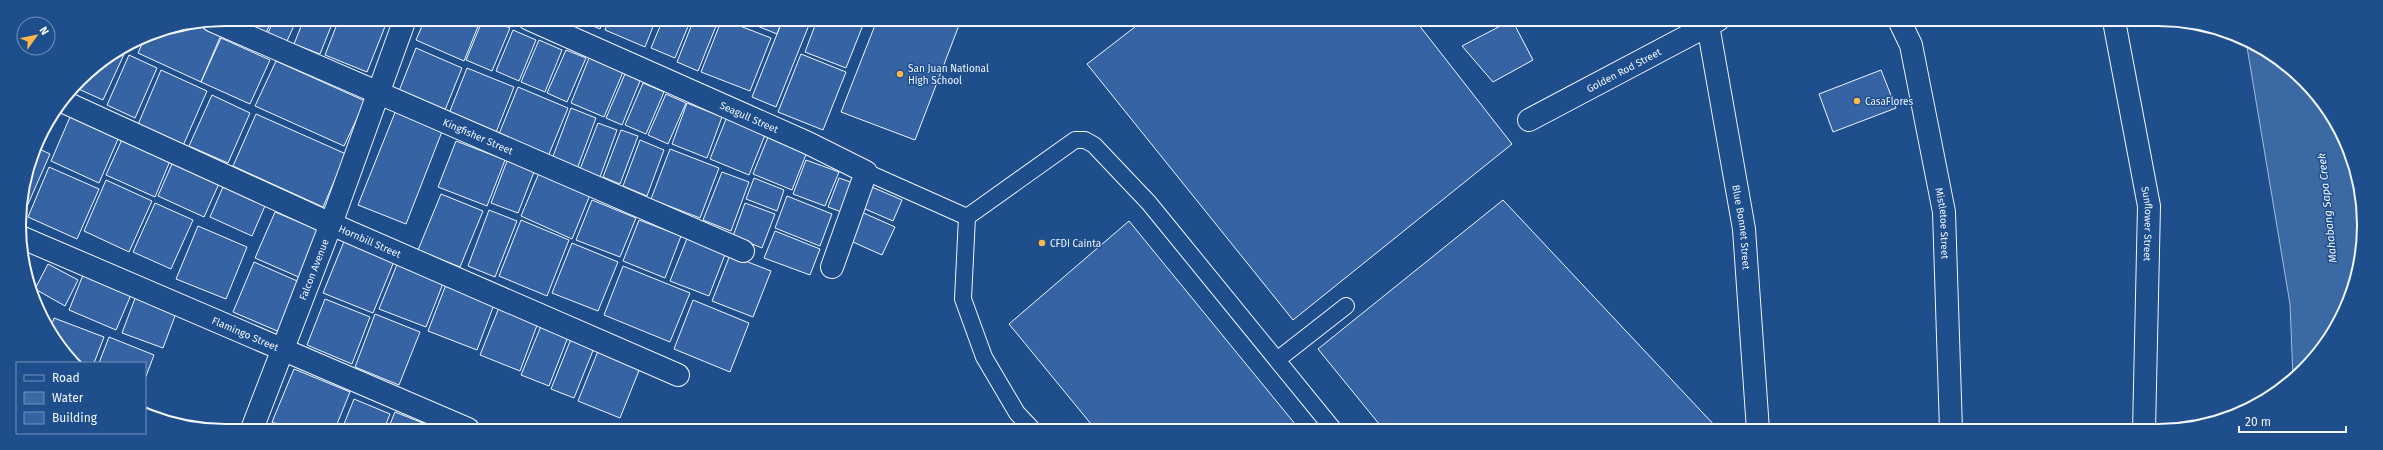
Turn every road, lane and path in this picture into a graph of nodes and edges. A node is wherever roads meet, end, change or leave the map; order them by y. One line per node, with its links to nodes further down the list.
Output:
1 (224, 26): 8 (street, Kingfisher Street)
2 (402, 26): 8 (street, Falcon Avenue)
3 (545, 26): 11 (street, Seagull Street)
4 (1707, 26): 10 (street, Golden Rod Street)
5 (1713, 26): 25 (street, Blue Bonnet Street)
6 (1903, 26): 26 (street, Mistletoe Street)
7 (2115, 26): 27 (street, Sunflower Street)
8 (377, 93): 13 (street, Falcon Avenue); 15 (street, Kingfisher Street)
9 (67, 104): 13 (street, Hornbill Street)
10 (1529, 120)
11 (866, 172): 12 (lane, Seagull Street); 16 (street)
12 (967, 217): 19 (lane); 23 (lane)
13 (331, 224): 18 (street, Falcon Avenue); 20 (street, Hornbill Street)
14 (26, 239): 18 (street, Flamingo Street)
15 (743, 251)
16 (832, 267)
17 (1346, 306): 19 (lane)
18 (284, 350): 21 (street, Falcon Avenue); 22 (street, Flamingo Street)
19 (1277, 360): 24 (lane)
20 (678, 375)
21 (254, 424)
22 (456, 424)
23 (1027, 424)
24 (1329, 424)
25 (1758, 424)
26 (1952, 424)
27 (2144, 424)

